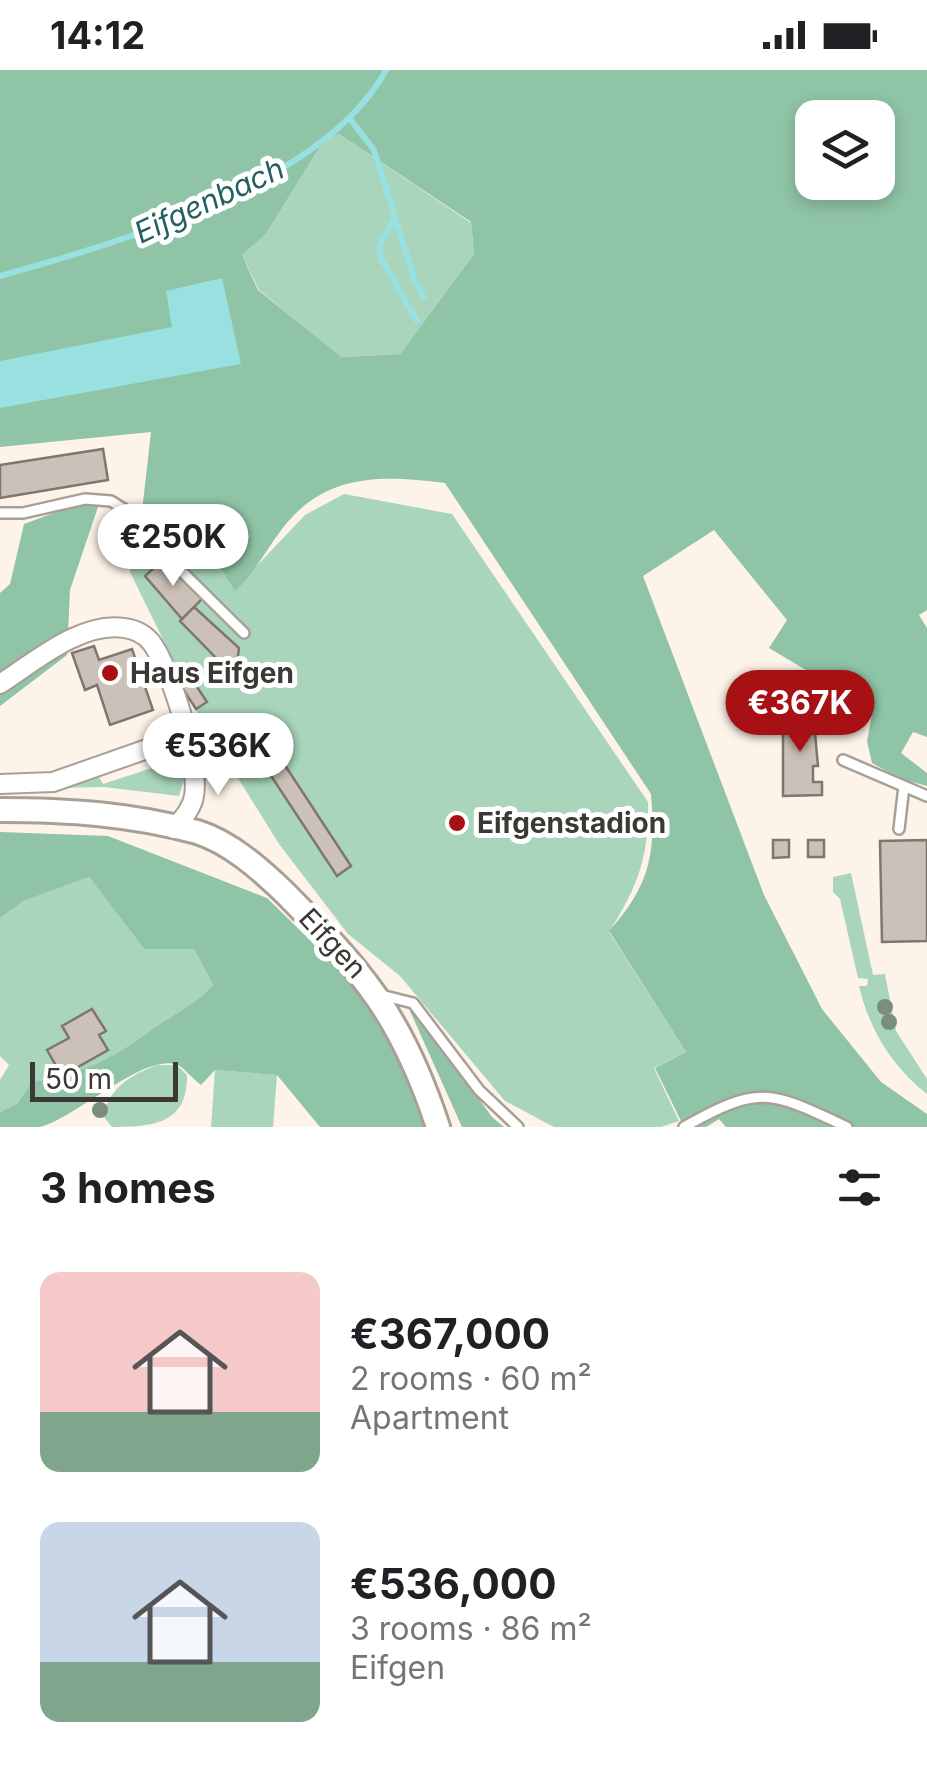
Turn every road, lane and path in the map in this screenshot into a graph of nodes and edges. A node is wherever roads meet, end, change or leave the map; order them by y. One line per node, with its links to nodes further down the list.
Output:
1 (0, 513): 2 (lane)
2 (244, 633)
3 (0, 684): 4 (street)
4 (189, 752): 6 (street); 10 (street)
5 (843, 760): 7 (lane)
6 (0, 784)
7 (904, 786): 8 (lane); 11 (lane)
8 (927, 796)
9 (0, 810): 10 (main road, Eifgen)
10 (174, 829): 12 (main road, Eifgen)
11 (900, 829)
12 (378, 995): 13 (main road, Eifgen); 14 (lane)
13 (438, 1127)
14 (518, 1127)
15 (684, 1127): 16 (lane)
16 (847, 1127)

